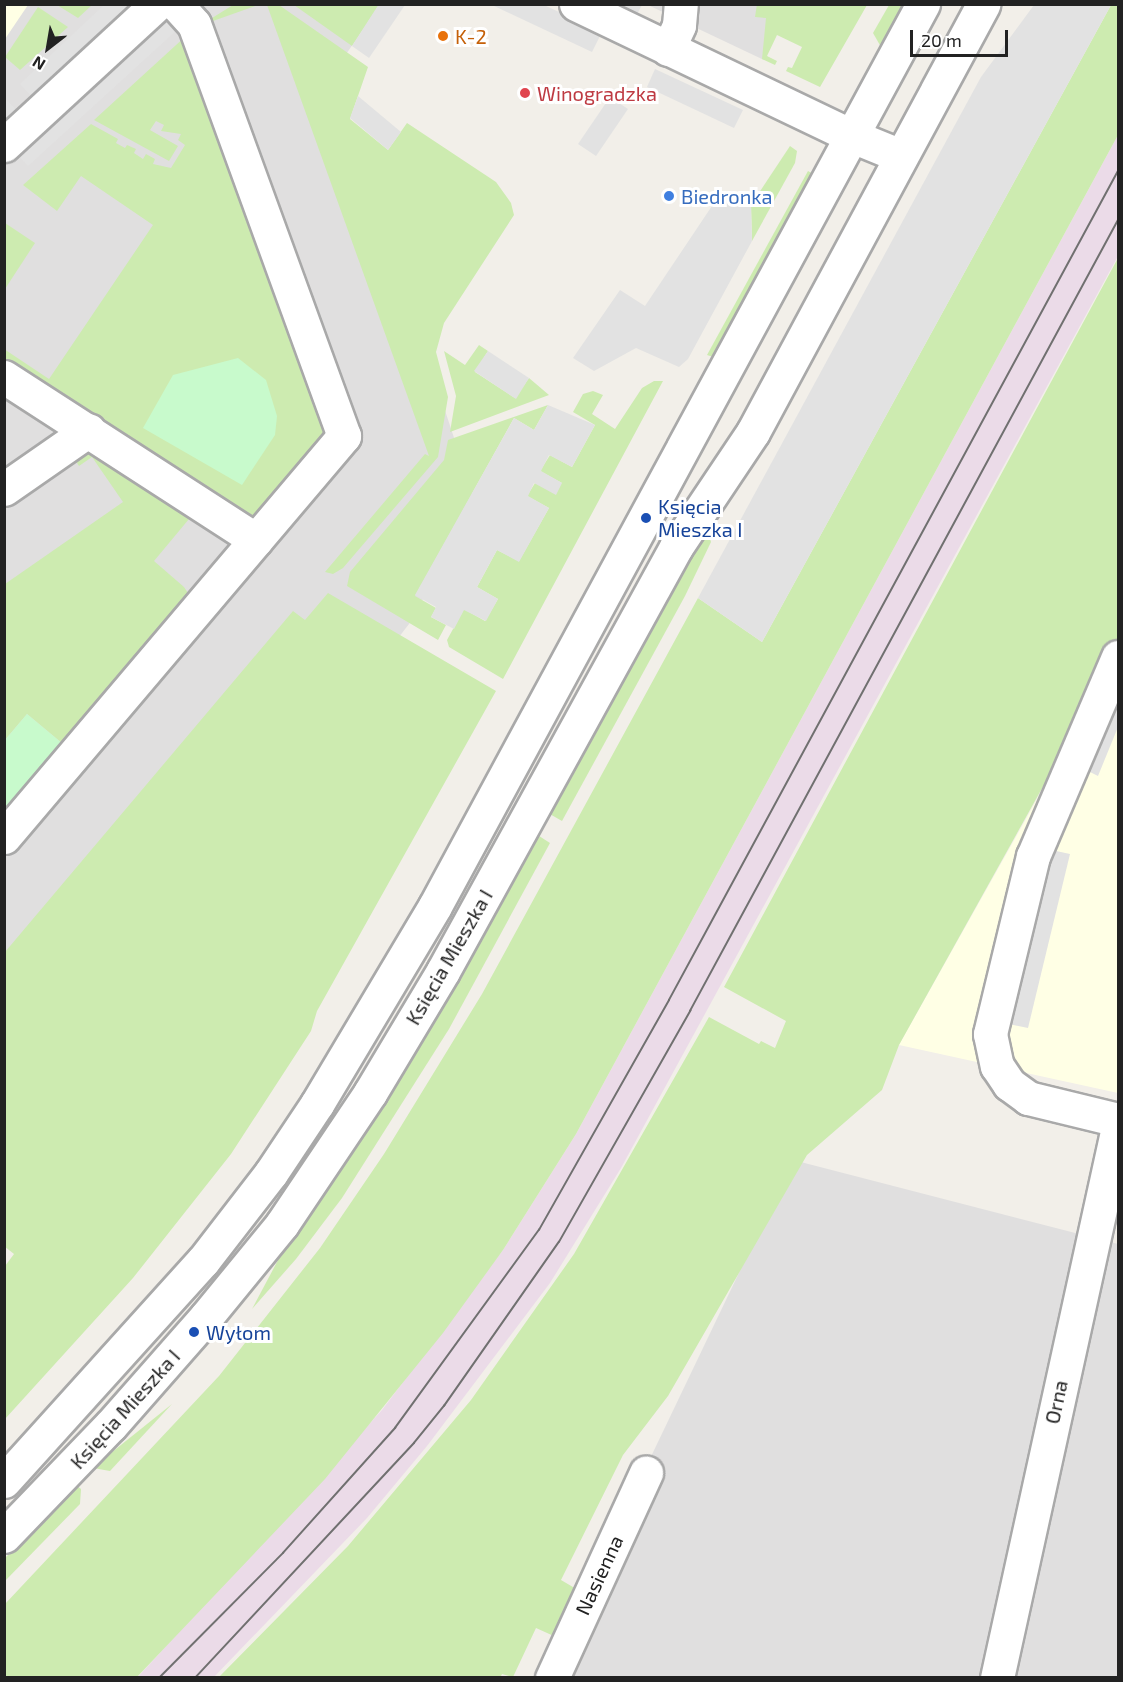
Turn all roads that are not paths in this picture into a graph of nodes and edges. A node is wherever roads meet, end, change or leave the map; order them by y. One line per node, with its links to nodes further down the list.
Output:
1 (157, 4): 9 (street)
2 (176, 4): 14 (street)
3 (576, 4): 7 (street)
4 (681, 4): 7 (street)
5 (923, 4): 8 (street, Księcia Mieszka I)
6 (983, 4): 10 (street, Księcia Mieszka I)
7 (668, 49): 8 (street)
8 (852, 136): 10 (street); 20 (street, Księcia Mieszka I)
9 (4, 145)
10 (901, 156): 21 (street, Księcia Mieszka I)
11 (4, 377): 12 (street)
12 (89, 430): 13 (street); 14 (street)
13 (4, 489)
14 (256, 540): 16 (street)
15 (1119, 657): 17 (street)
16 (4, 837)
17 (1119, 1120)
18 (1119, 1127): 23 (street, Orna)
19 (646, 1473): 22 (street, Nasienna)
20 (4, 1482)
21 (4, 1536)
22 (552, 1677)
23 (997, 1677)

